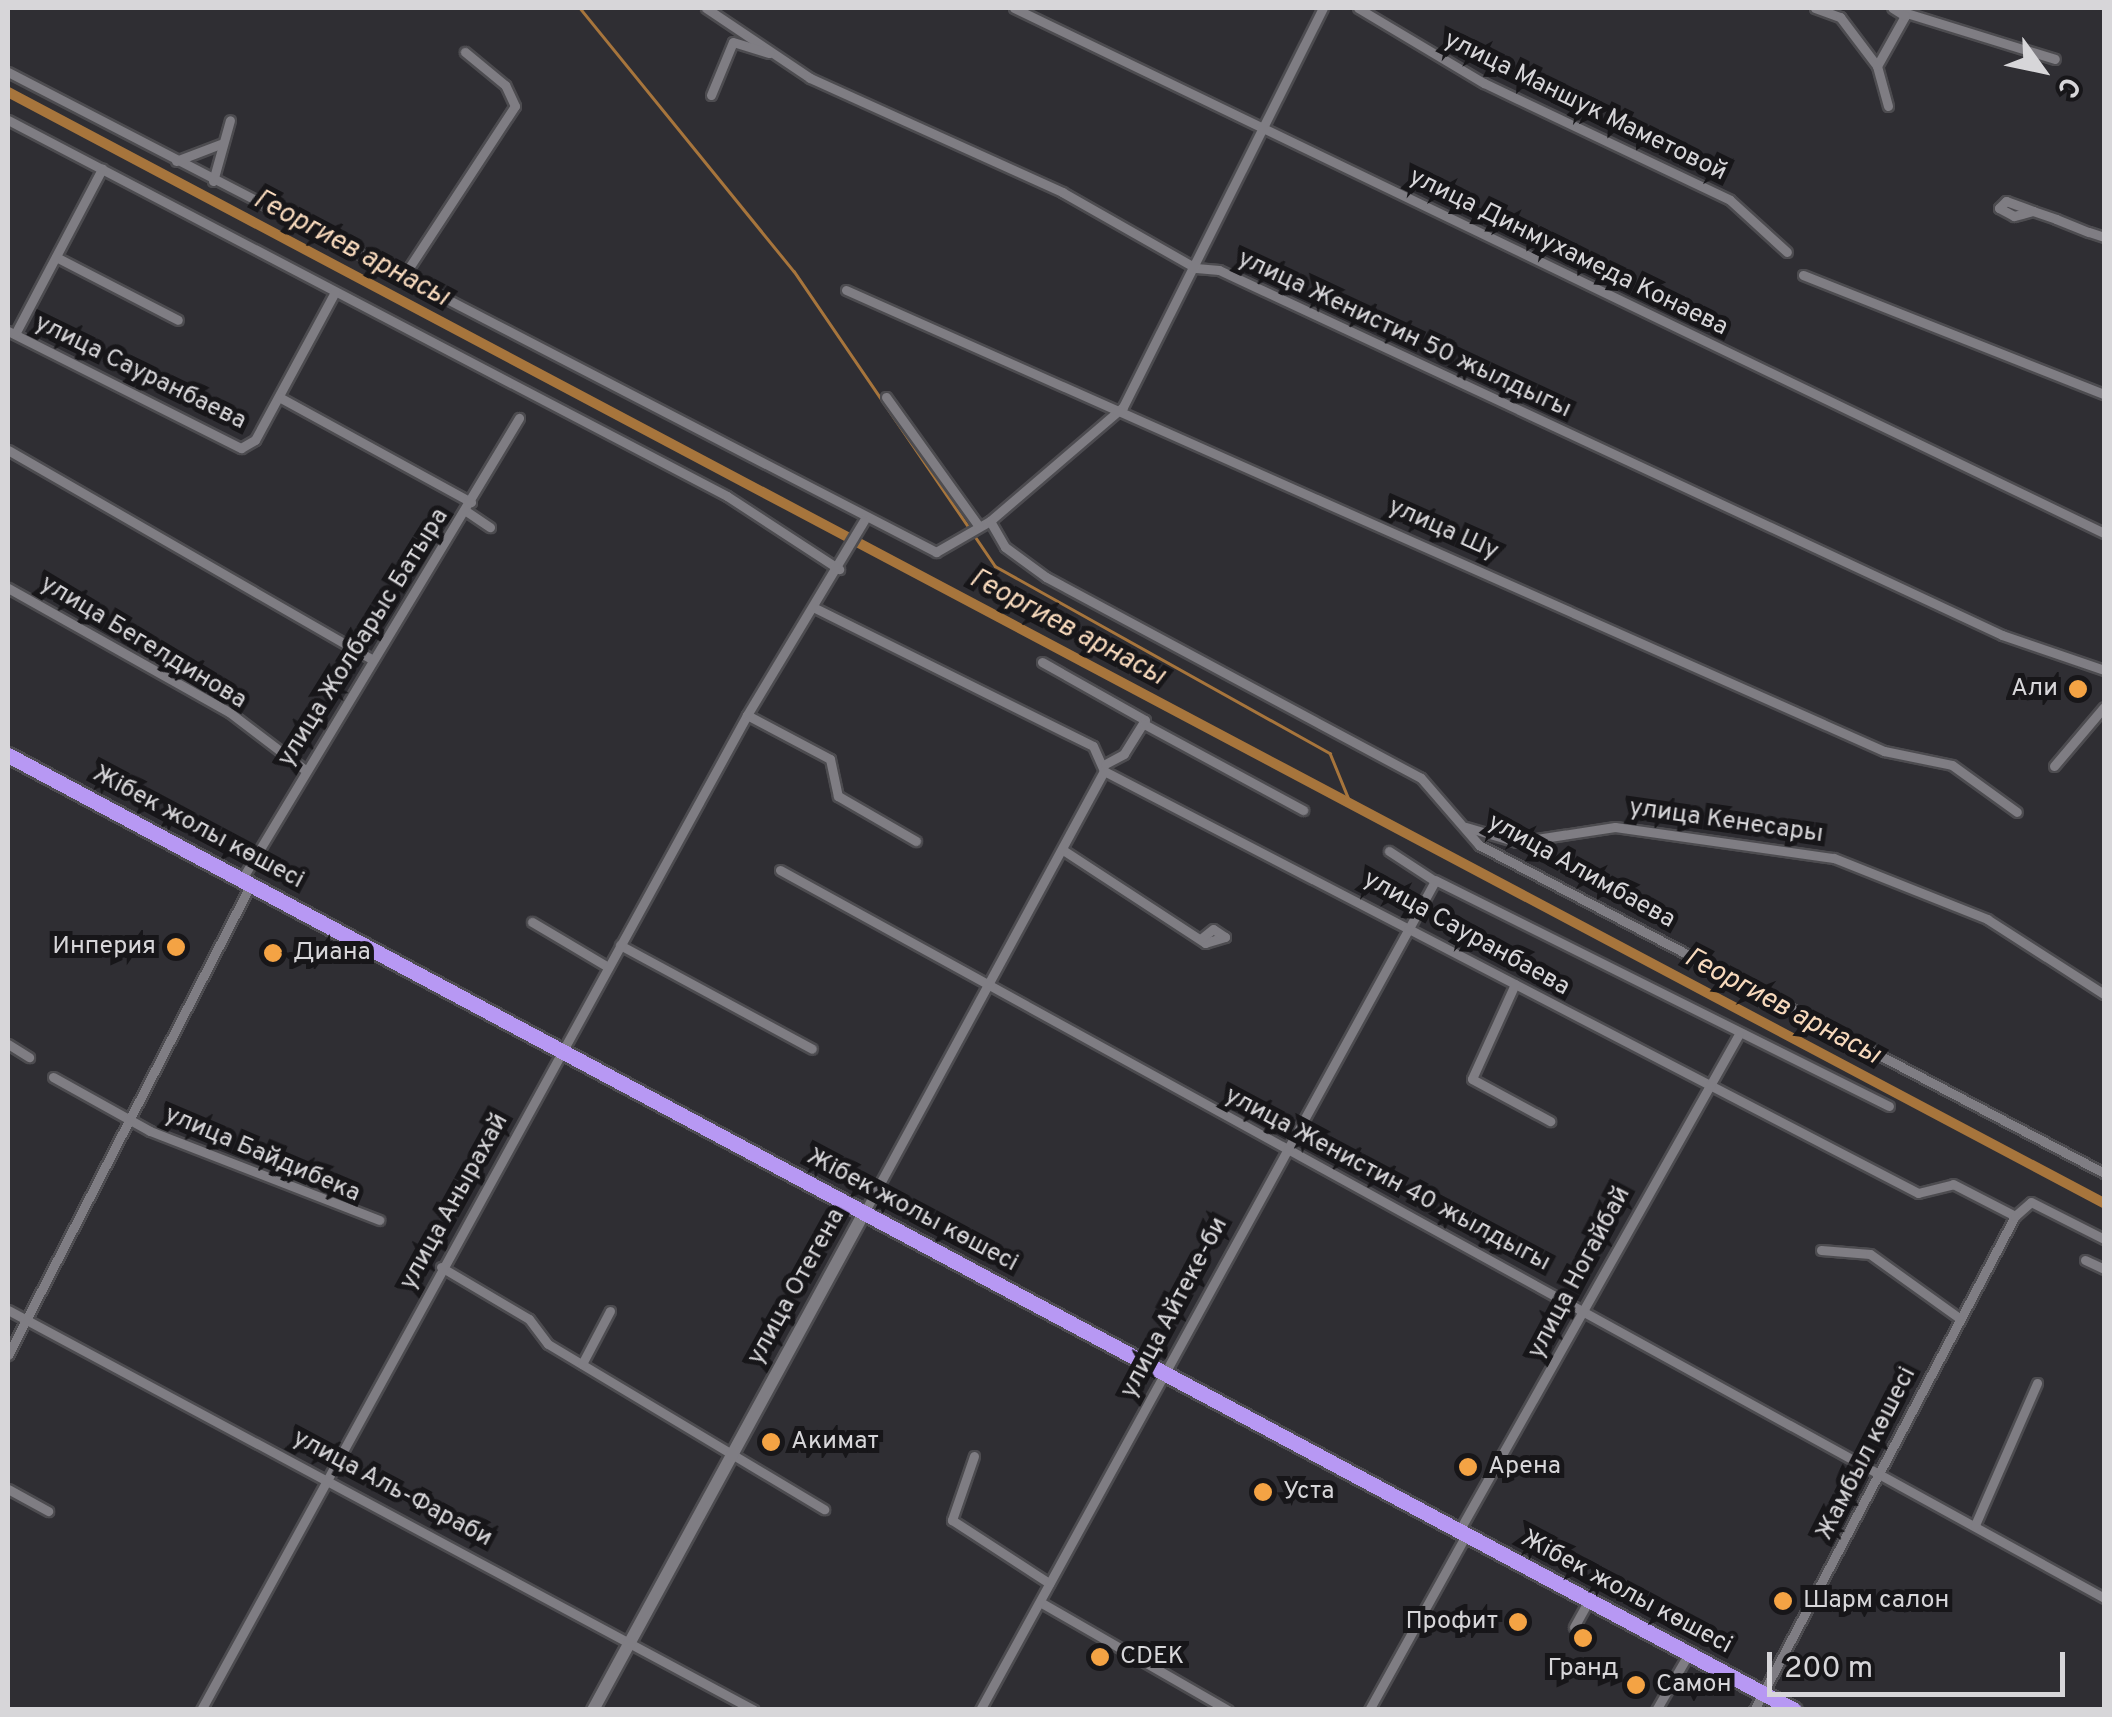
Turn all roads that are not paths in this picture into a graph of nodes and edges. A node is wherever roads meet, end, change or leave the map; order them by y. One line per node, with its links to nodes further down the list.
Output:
1 (706, 8): 10 (street, улица Женистин 50 жылдыгы)
2 (1014, 8): 18 (street, улица Динмухамеда Конаева)
3 (1323, 8): 18 (street)
4 (1358, 8): 25 (street, улица Маншук Маметовой)
5 (1815, 8): 8 (street)
6 (1848, 8): 8 (street)
7 (1896, 10): 11 (street); 12 (street)
8 (1840, 17): 12 (street)
9 (465, 52): 29 (street)
10 (770, 52): 14 (street); 27 (street, улица Женистин 50 жылдыгы)
11 (2055, 59)
12 (1877, 66): 15 (street)
13 (8, 72): 20 (street)
14 (711, 95)
15 (1888, 106)
16 (8, 120): 21 (street)
17 (230, 120): 19 (street)
18 (1264, 128): 27 (street); 45 (street, улица Динмухамеда Конаева)
19 (222, 143): 20 (street); 22 (street)
20 (176, 161): 22 (street)
21 (102, 169): 26 (street, улица Сауранбаева); 31 (street)
22 (213, 181): 29 (street)
23 (2033, 210): 24 (street)
24 (2104, 237)
25 (1787, 252)
26 (56, 257): 32 (street); 33 (street, улица Сауранбаева)
27 (1196, 268): 37 (street); 51 (street, улица Женистин 50 жылдыгы)
28 (1802, 275): 34 (street)
29 (401, 280): 41 (street)
30 (846, 290): 37 (street, улица Шу)
31 (335, 292): 35 (street, улица Сауранбаева); 46 (street)
32 (178, 320)
33 (12, 333): 35 (street, улица Сауранбаева)
34 (2104, 394)
35 (279, 397): 40 (street, улица Сауранбаева)
36 (886, 397): 43 (street)
37 (1124, 407): 42 (street); 60 (street, улица Шу)
38 (519, 418): 40 (street, улица Жолбарыс Батыра)
39 (8, 450): 49 (street)
40 (468, 506): 44 (street, улица Сауранбаева); 49 (street, улица Жолбарыс Батыра)
41 (864, 520): 43 (street); 46 (street, улица Анырахай)
42 (990, 521): 43 (street); 61 (street)
43 (978, 526)
44 (490, 527)
45 (2104, 533)
46 (841, 565): 48 (street, улица Анырахай)
47 (8, 588): 58 (street, улица Бегелдинова)
48 (815, 608): 53 (street, улица Анырахай); 57 (street, улица Сауранбаева)
49 (372, 659): 58 (street, улица Жолбарыс Батыра)
50 (1042, 662): 54 (street)
51 (2104, 670)
52 (2104, 707): 56 (street)
53 (747, 714): 62 (street); 71 (street, улица Анырахай)
54 (1144, 724): 57 (street, улица Отегена); 59 (street)
55 (8, 755): 67 (highway, Жібек жолы көшесі)
56 (2054, 766)
57 (1105, 768): 63 (street, улица Отегена); 69 (street, улица Сауранбаева)
58 (305, 770): 67 (street, улица Жолбарыс Батыра)
59 (1303, 810)
60 (2017, 812)
61 (1466, 827): 75 (street, улица Кенесары); 87 (street, улица Алимбаева)
62 (916, 842)
63 (1063, 850): 70 (street); 74 (street, улица Отегена)
64 (1389, 850): 66 (street)
65 (780, 870): 74 (street, улица Женистин 40 жылдыгы)
66 (1435, 880): 69 (street, улица Айтеке-би); 76 (street)
67 (246, 881): 79 (highway, Жібек жолы көшесі); 84 (street, улица Жолбарыс Батыра)
68 (532, 922): 72 (street)
69 (1407, 927): 73 (street, улица Сауранбаева); 86 (street, улица Айтеке-би)
70 (1202, 938)
71 (620, 945): 72 (street, улица Анырахай); 78 (street)
72 (608, 967): 79 (street, улица Анырахай)
73 (1516, 984): 82 (street, улица Сауранбаева); 85 (street)
74 (987, 990): 86 (street, улица Женистин 40 жылдыгы); 88 (street, улица Отегена)
75 (2104, 994)
76 (1738, 1034): 82 (street, улица Ногайбай); 83 (street)
77 (8, 1044): 80 (street)
78 (812, 1049)
79 (562, 1052): 88 (highway, Жібек жолы көшесі); 94 (street, улица Анырахай)
80 (29, 1057)
81 (53, 1076): 84 (street, улица Байдибека)
82 (1705, 1086): 89 (street, улица Сауранбаева); 96 (street, улица Ногайбай)
83 (1888, 1106)
84 (130, 1116): 90 (street, улица Байдибека); 100 (street, улица Жолбарыс Батыра)
85 (1550, 1121)
86 (1284, 1150): 96 (street, улица Женистин 40 жылдыгы); 103 (street, улица Айтеке-би)
87 (2104, 1173)
88 (864, 1213): 103 (highway, Жібек жолы көшесі); 105 (main road, улица Отегена)
89 (2015, 1216): 91 (street, улица Сауранбаева); 99 (street, Жамбыл көшесі)
90 (379, 1220)
91 (2104, 1239)
92 (1821, 1250): 99 (street)
93 (2085, 1260): 95 (street)
94 (442, 1267): 102 (street); 108 (street, улица Анырахай)
95 (2104, 1269)
96 (1583, 1309): 107 (street, улица Женистин 40 жылдыгы); 113 (street, улица Ногайбай)
97 (8, 1310): 100 (street, улица Аль-Фараби)
98 (610, 1311): 102 (street)
99 (1959, 1318): 107 (street, Жамбыл көшесі)
100 (26, 1320): 101 (street, улица Жолбарыс Батыра); 108 (street, улица Аль-Фараби)
101 (8, 1355)
102 (582, 1364): 105 (street)
103 (1163, 1372): 113 (highway, Жібек жолы көшесі); 114 (street, улица Айтеке-би)
104 (2037, 1383): 112 (street)
105 (733, 1448): 110 (street); 119 (main road, улица Отегена)
106 (974, 1456): 114 (street)
107 (1880, 1475): 112 (street, улица Женистин 40 жылдыгы); 121 (street, Жамбыл көшесі)
108 (328, 1476): 119 (street, улица Аль-Фараби); 122 (street, улица Анырахай)
109 (8, 1490): 111 (street)
110 (824, 1508)
111 (48, 1511)
112 (1975, 1525): 115 (street, улица Женистин 40 жылдыгы)
113 (1461, 1535): 116 (highway, Жібек жолы көшесі); 127 (street, улица Ногайбай)
114 (1050, 1583): 117 (street, улица Айтеке-би)
115 (2104, 1598)
116 (1589, 1600): 118 (street); 120 (highway, Жібек жолы көшесі)
117 (1040, 1602): 125 (street, улица Айтеке-би); 126 (street)
118 (1574, 1627)
119 (630, 1642): 123 (main road, улица Отегена); 124 (street, улица Аль-Фараби)
120 (1688, 1653): 121 (highway, Жібек жолы көшесі); 128 (street)
121 (1763, 1693): 129 (street, Жамбыл көшесі); 130 (highway, Жібек жолы көшесі)
122 (201, 1710)
123 (593, 1710)
124 (754, 1710)
125 (980, 1710)
126 (1228, 1710)
127 (1369, 1710)
128 (1656, 1710)
129 (1754, 1710)
130 (1794, 1710)

